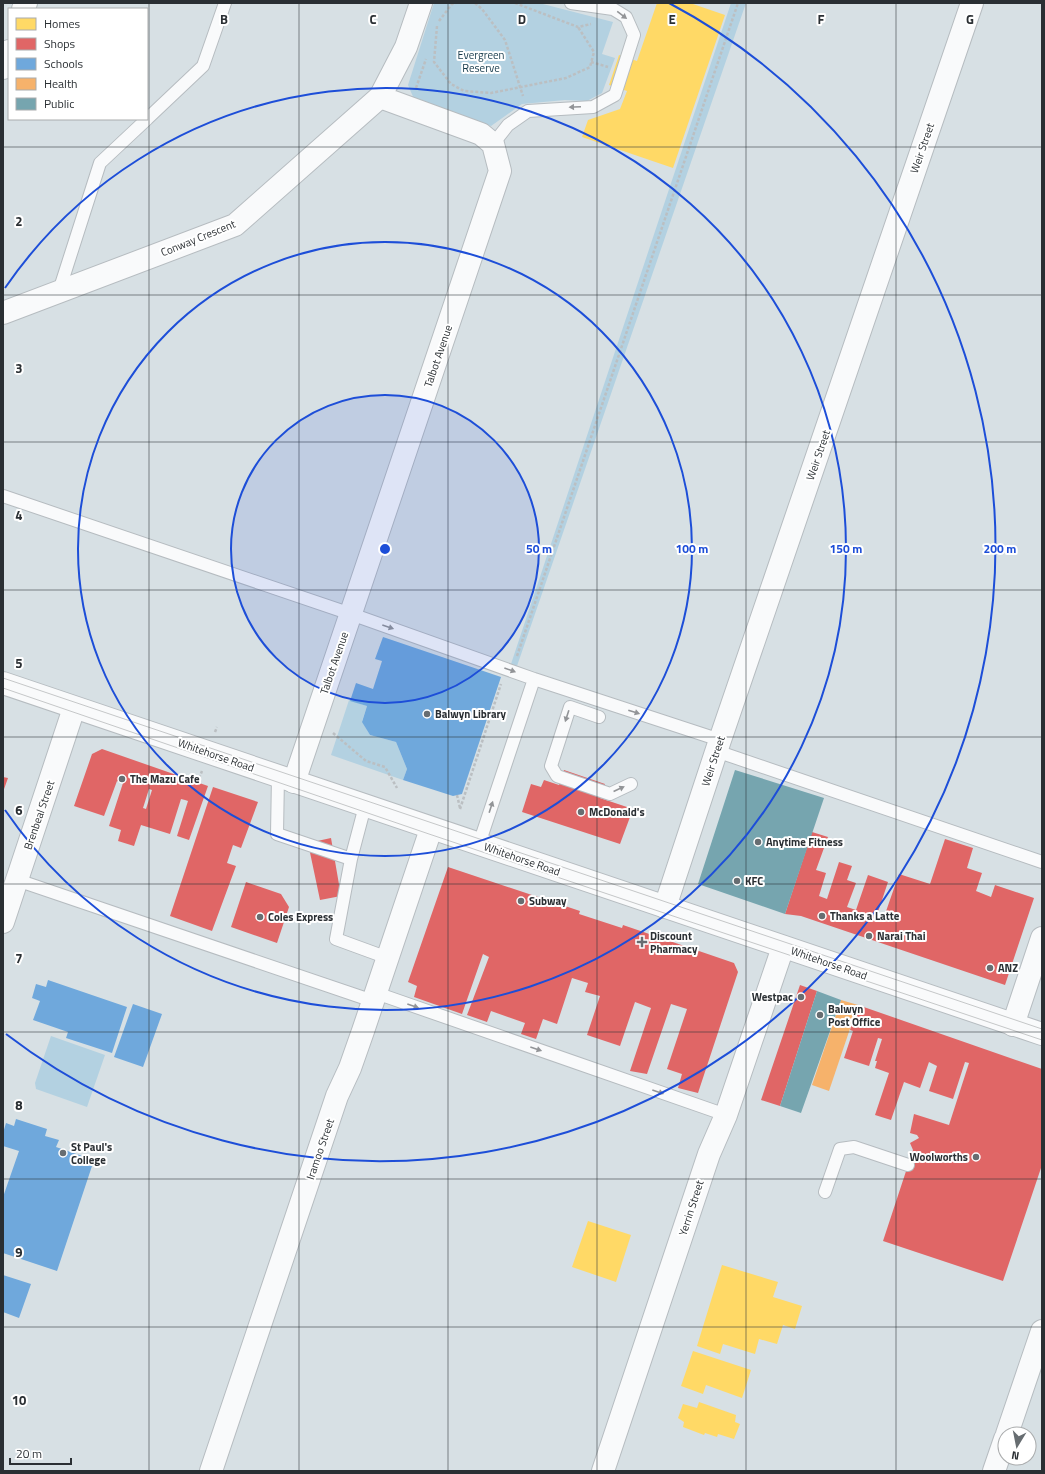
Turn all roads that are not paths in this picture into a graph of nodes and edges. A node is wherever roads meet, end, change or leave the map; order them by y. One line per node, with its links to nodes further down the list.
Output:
1 (225, 3): 8 (lane)
2 (421, 3): 7 (street)
3 (572, 3): 10 (lane, one-way to 10)
4 (972, 3): 19 (street, Weir Street)
5 (8, 54): 6 (street)
6 (3, 68)
7 (380, 97): 10 (street); 11 (street, Conway Crescent)
8 (148, 118)
9 (146, 120): 11 (lane)
10 (493, 144): 14 (street, Talbot Avenue)
11 (59, 291): 12 (street, Conway Crescent)
12 (3, 313)
13 (3, 496): 14 (lane)
14 (351, 614): 15 (lane, one-way to 15); 20 (street, Talbot Avenue)
15 (534, 679): 19 (lane, one-way to 19); 24 (lane, one-way to 15)
16 (3, 683): 17 (street, Whitehorse Road)
17 (74, 708): 20 (street, Whitehorse Road); 27 (street, Brenbeal Street)
18 (599, 716): 21 (lane, one-way to 21)
19 (718, 746): 26 (lane); 28 (street, Weir Street)
20 (286, 779): 22 (street, Whitehorse Road); 25 (lane)
21 (631, 784)
22 (365, 806): 23 (street, Whitehorse Road); 25 (lane)
23 (431, 829): 24 (street, Whitehorse Road); 32 (street, Iramoo Street)
24 (479, 844): 28 (street, Whitehorse Road)
25 (351, 859): 32 (lane)
26 (1042, 862)
27 (17, 880): 29 (street, Brenbeal Street); 33 (lane)
28 (665, 907): 31 (street, Whitehorse Road)
29 (3, 922)
30 (1042, 938): 34 (street)
31 (783, 947): 34 (street, Whitehorse Road); 36 (street, Yerrin Street)
32 (388, 958): 33 (street, Iramoo Street)
33 (375, 997): 36 (lane, one-way to 36); 41 (street, Iramoo Street)
34 (1013, 1025): 35 (street, Whitehorse Road)
35 (1042, 1034)
36 (726, 1115): 42 (street, Yerrin Street)
37 (908, 1165): 38 (lane)
38 (825, 1192)
39 (1042, 1331): 40 (street)
40 (1010, 1426)
41 (211, 1471)
42 (603, 1471)

